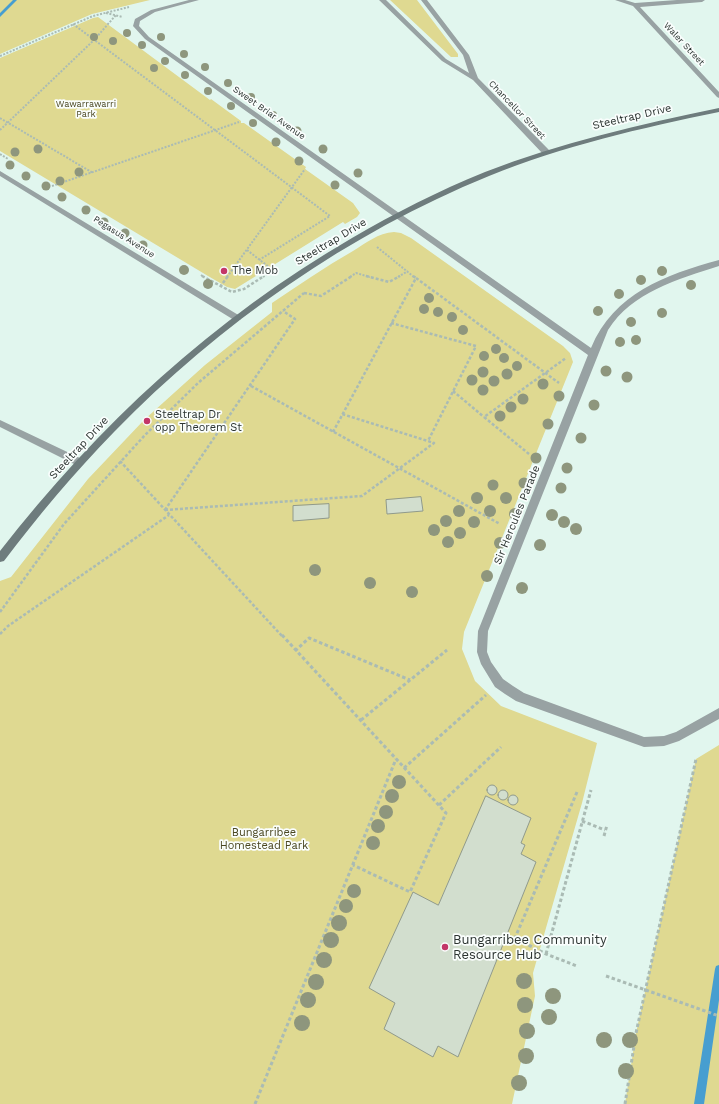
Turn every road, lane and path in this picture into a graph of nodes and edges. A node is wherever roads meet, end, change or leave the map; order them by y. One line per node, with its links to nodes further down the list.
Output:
1 (196, 0): 30 (street, Sweet Briar Avenue)
2 (382, 0): 12 (street, Chancellor Street)
3 (424, 0): 12 (street, Chancellor Street)
4 (618, 0): 6 (street)
5 (702, 0): 6 (street)
6 (637, 3): 13 (street, Waler Street)
7 (133, 6): 9 (path)
8 (116, 15): 10 (path)
9 (73, 24): 10 (path); 11 (path)
10 (94, 40): 17 (path); 19 (path)
11 (0, 56)
12 (475, 79): 20 (street, Chancellor Street)
13 (719, 96)
14 (719, 110): 20 (street, Steeltrap Drive)
15 (0, 118): 17 (path)
16 (242, 121): 19 (path)
17 (8, 122): 18 (path); 25 (path)
18 (0, 130)
19 (216, 131): 25 (path); 28 (path)
20 (546, 152): 30 (street, Steeltrap Drive)
21 (0, 154): 22 (path)
22 (13, 162)
23 (306, 167): 28 (path)
24 (0, 173): 40 (street, Pegasus Avenue)
25 (93, 173): 27 (path)
26 (46, 182): 27 (path)
27 (52, 186): 29 (path)
28 (292, 188): 32 (path); 33 (path)
29 (58, 190)
30 (398, 216): 40 (street, Steeltrap Drive); 42 (street)
31 (377, 247): 35 (path)
32 (247, 250): 33 (path); 38 (path)
33 (259, 260): 38 (path)
34 (719, 263): 42 (street, Sir Hercules Parade)
35 (408, 271): 37 (path); 39 (path)
36 (200, 275): 38 (path)
37 (416, 278): 41 (path); 44 (path)
38 (220, 287)
39 (283, 311): 46 (path); 55 (path)
40 (237, 318): 54 (street, Steeltrap Drive)
41 (392, 323): 47 (path); 48 (path)
42 (593, 354): 66 (street, Sir Hercules Parade)
43 (566, 358): 44 (path)
44 (546, 373): 45 (path); 49 (path)
45 (559, 383)
46 (251, 386): 51 (path); 57 (path)
47 (453, 391): 49 (path); 52 (path)
48 (342, 414): 51 (path); 52 (path)
49 (484, 417): 53 (path)
50 (0, 423): 54 (street)
51 (333, 432): 56 (path)
52 (428, 441): 56 (path)
53 (529, 454)
54 (79, 462): 60 (street, Steeltrap Drive)
55 (120, 462): 57 (path); 61 (path)
56 (399, 470): 57 (path); 59 (path)
57 (165, 510): 58 (path)
58 (169, 515): 62 (path); 64 (path)
59 (500, 524)
60 (0, 558)
61 (0, 612)
62 (0, 633)
63 (447, 650): 65 (path)
64 (294, 651): 65 (path); 68 (path)
65 (410, 680): 68 (path)
66 (499, 683): 67 (street, Sir Hercules Parade); 72 (path)
67 (719, 713)
68 (361, 720): 70 (path)
69 (501, 747): 75 (path)
70 (396, 759): 72 (path); 80 (path)
71 (696, 759): 84 (path)
72 (404, 768): 75 (path)
73 (590, 790): 76 (path)
74 (578, 792): 81 (path)
75 (439, 805): 80 (path)
76 (582, 821): 78 (path); 81 (path)
77 (607, 825): 78 (path)
78 (605, 830): 79 (path)
79 (604, 836)
80 (352, 865): 86 (path)
81 (546, 954): 82 (path)
82 (577, 966)
83 (606, 976): 84 (path)
84 (645, 990): 85 (path); 87 (path)
85 (719, 1016)
86 (255, 1104)
87 (625, 1104)

